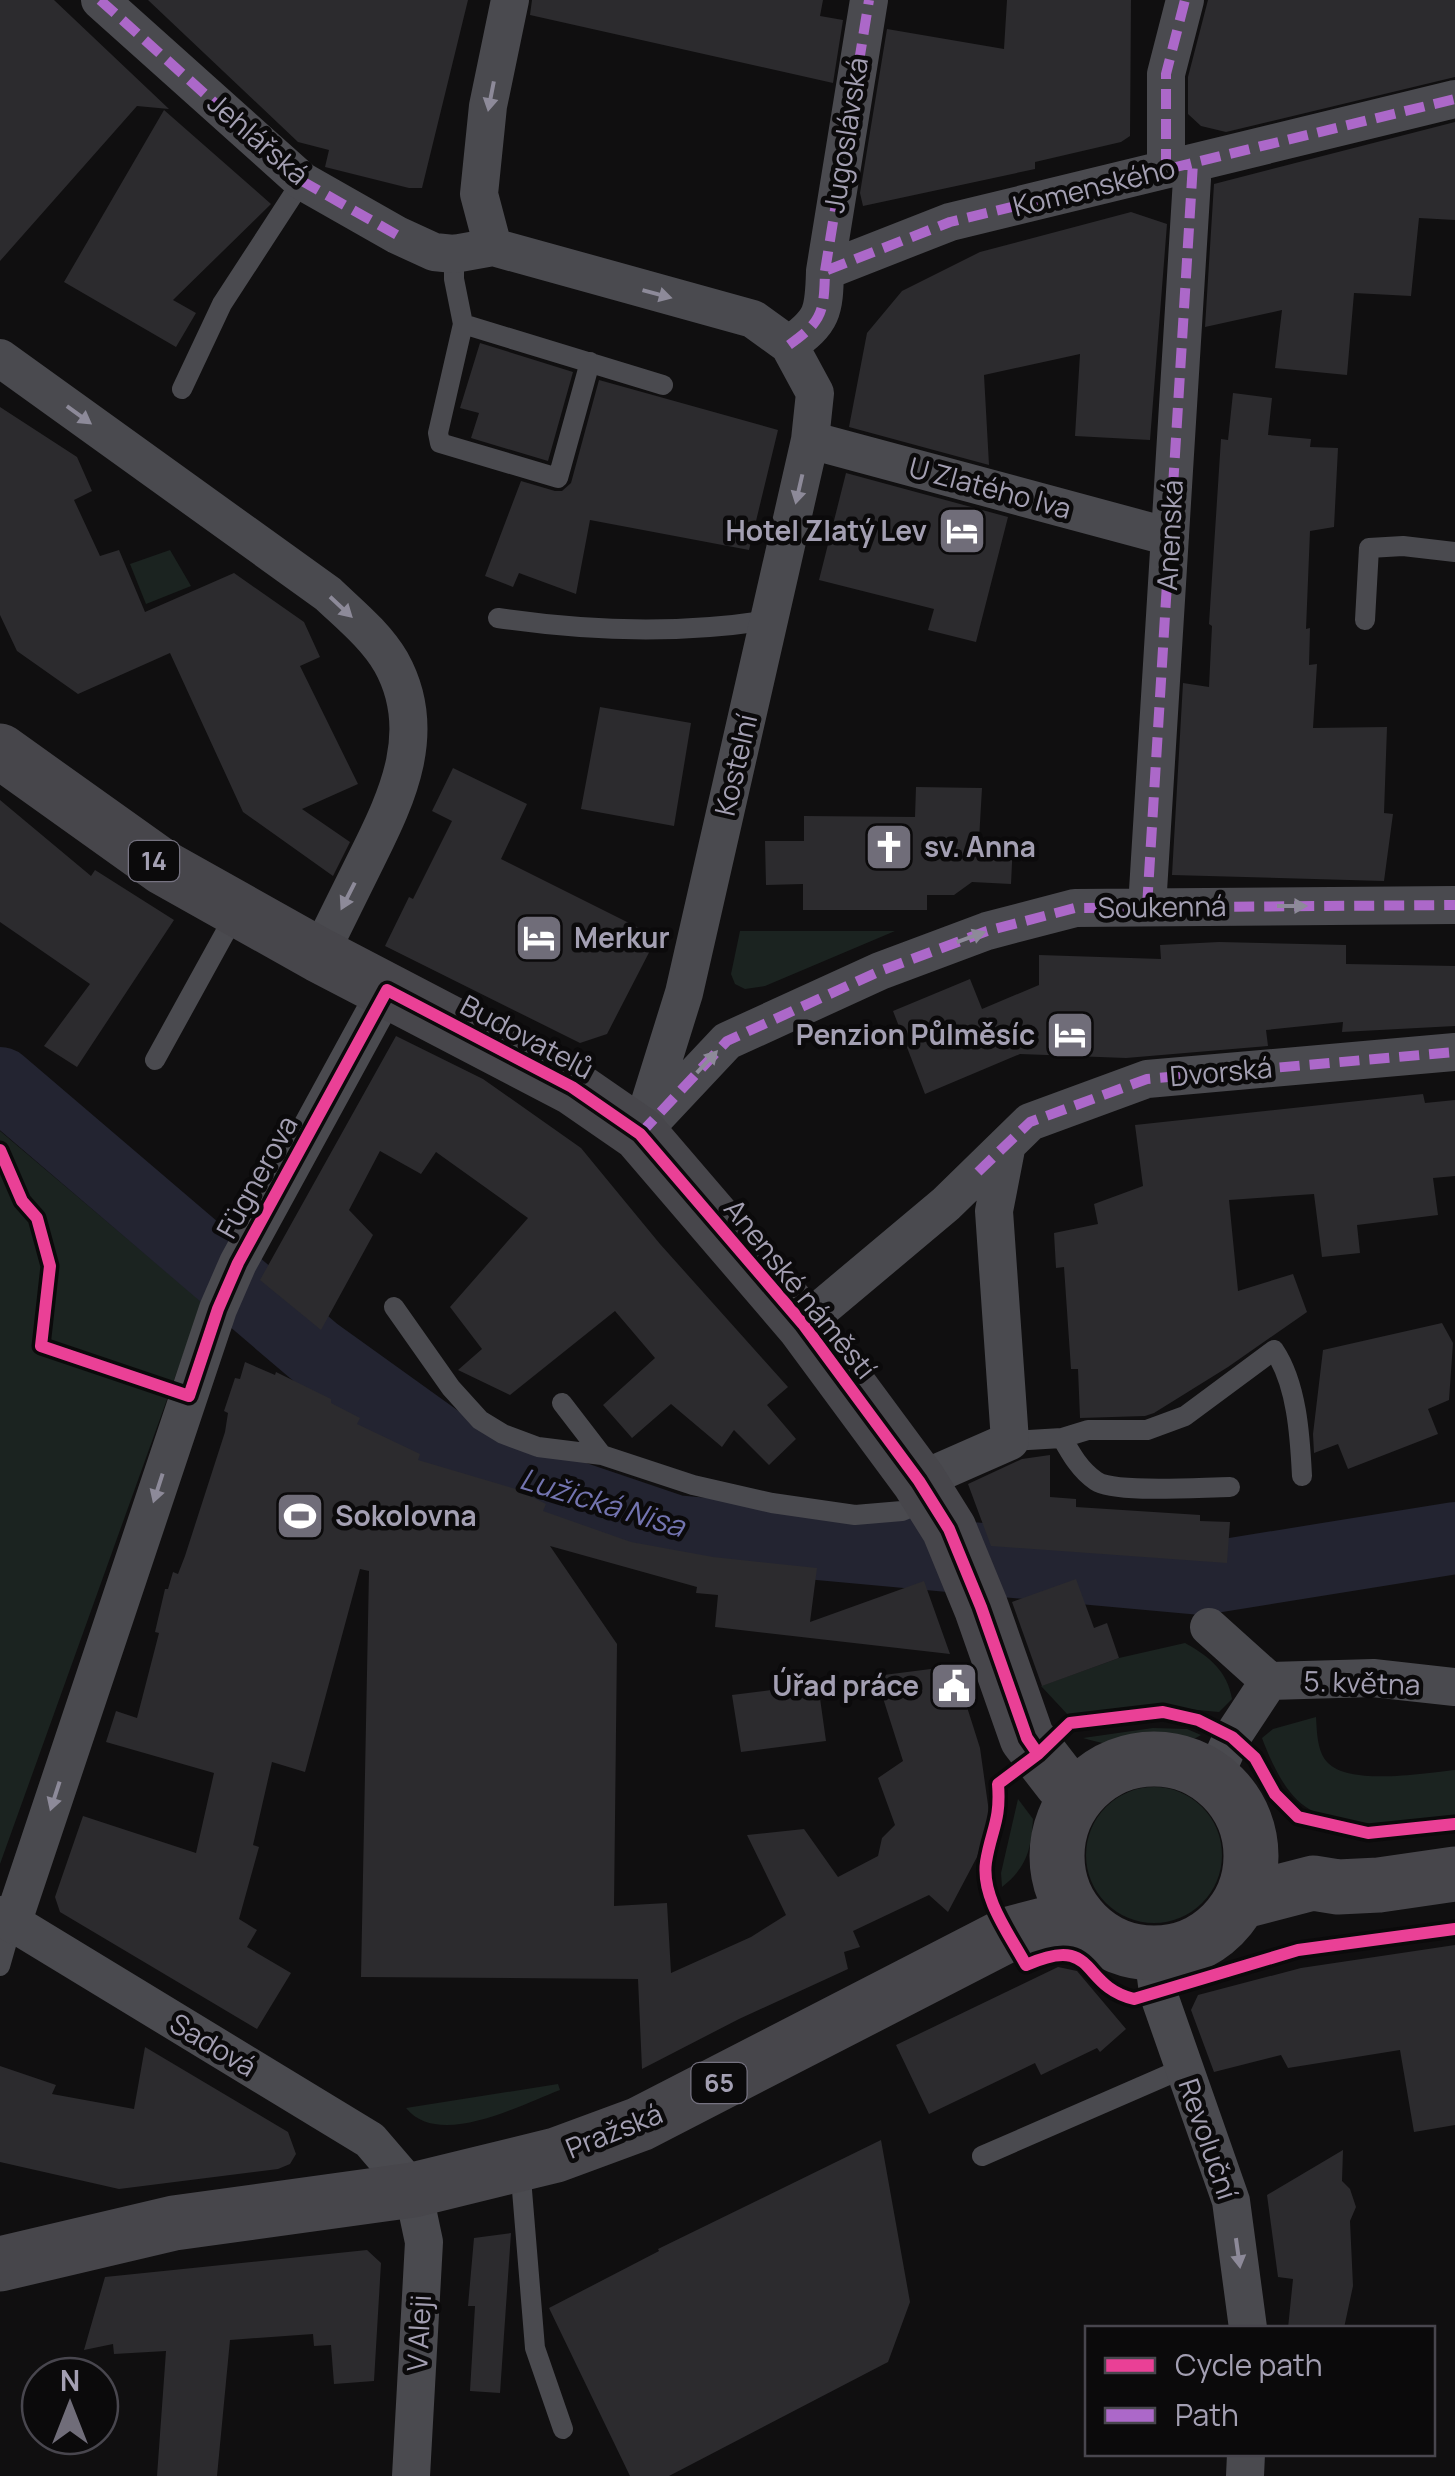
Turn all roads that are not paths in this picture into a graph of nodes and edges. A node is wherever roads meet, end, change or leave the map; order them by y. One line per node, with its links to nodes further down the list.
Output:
1 (100, 0): 7 (street, Jehlářská)
2 (510, 0): 8 (street, one-way to 8)
3 (869, 0): 10 (street, Jugoslávská)
4 (1185, 0): 6 (street, Anenská)
5 (1455, 99): 6 (street, Komenského)
6 (1180, 166): 10 (street, Komenského); 18 (street, Anenská)
7 (302, 181): 9 (street, Jehlářská); 16 (lane)
8 (493, 248): 9 (street, Jehlářská); 12 (street, one-way to 12)
9 (454, 254): 11 (lane)
10 (825, 271): 12 (street)
11 (462, 324): 14 (lane); 14 (lane)
12 (789, 344): 17 (street, Kostelní)
13 (0, 358): 27 (street, one-way to 27)
14 (590, 362): 15 (lane)
15 (663, 384)
16 (182, 389)
17 (810, 440): 18 (street, U Zlatého lva); 21 (street, Kostelní, one-way to 21)
18 (1170, 537): 25 (street, Anenská)
19 (1455, 552): 22 (lane)
20 (498, 618): 21 (lane)
21 (769, 620): 31 (street, Kostelní)
22 (1365, 620)
23 (0, 750): 26 (main road, Budovatelů / 14)
24 (1455, 905): 25 (street, Soukenná, one-way to 24)
25 (1148, 907): 31 (street, Soukenná, one-way to 25)
26 (237, 911): 27 (main road, Budovatelů / 14); 30 (lane)
27 (318, 955): 28 (main road, Budovatelů / 14)
28 (387, 990): 31 (main road, Budovatelů / 14); 52 (street, Fügnerova, one-way to 52)
29 (1455, 1052): 32 (street, Dvorská)
30 (155, 1060)
31 (640, 1134): 34 (main road, Anenské náměstí / 14)
32 (992, 1160): 34 (street, Anenské náměstí); 37 (street)
33 (394, 1307): 38 (lane)
34 (803, 1324): 41 (main road, Anenské náměstí / 14)
35 (562, 1403): 38 (lane)
36 (1062, 1438): 37 (lane); 39 (lane); 40 (lane)
37 (1010, 1440): 41 (street)
38 (602, 1455): 41 (lane)
39 (1302, 1476)
40 (1230, 1487)
41 (933, 1503): 46 (main road, 14)
42 (1209, 1627): 43 (street, 5. května)
43 (1270, 1681): 44 (street, 5. května); 45 (street, 5. května)
44 (1455, 1688)
45 (1213, 1780): 46 (main road); 47 (main road)
46 (1090, 1785): 50 (main road)
47 (1250, 1843): 49 (main road); 51 (main road)
48 (1455, 1874): 49 (main road)
49 (1313, 1883): 51 (main road)
50 (1070, 1900): 53 (main road); 57 (main road, Pražská / 65)
51 (1240, 1902): 53 (main road)
52 (6, 1920): 54 (lane); 58 (street, Sadová)
53 (1153, 1953): 55 (street, Revoluční)
54 (0, 1966)
55 (1184, 2068): 56 (lane); 62 (street, Revoluční, one-way to 62)
56 (982, 2156)
57 (520, 2164): 58 (main road, Pražská / 65); 63 (lane)
58 (412, 2190): 59 (main road, Pražská / 65); 64 (street, V Aleji)
59 (174, 2223): 60 (main road, Pražská / 65); 61 (main road, Pražská / 65)
60 (0, 2226)
61 (0, 2264)
62 (1248, 2326)
63 (564, 2428)
64 (411, 2476)

